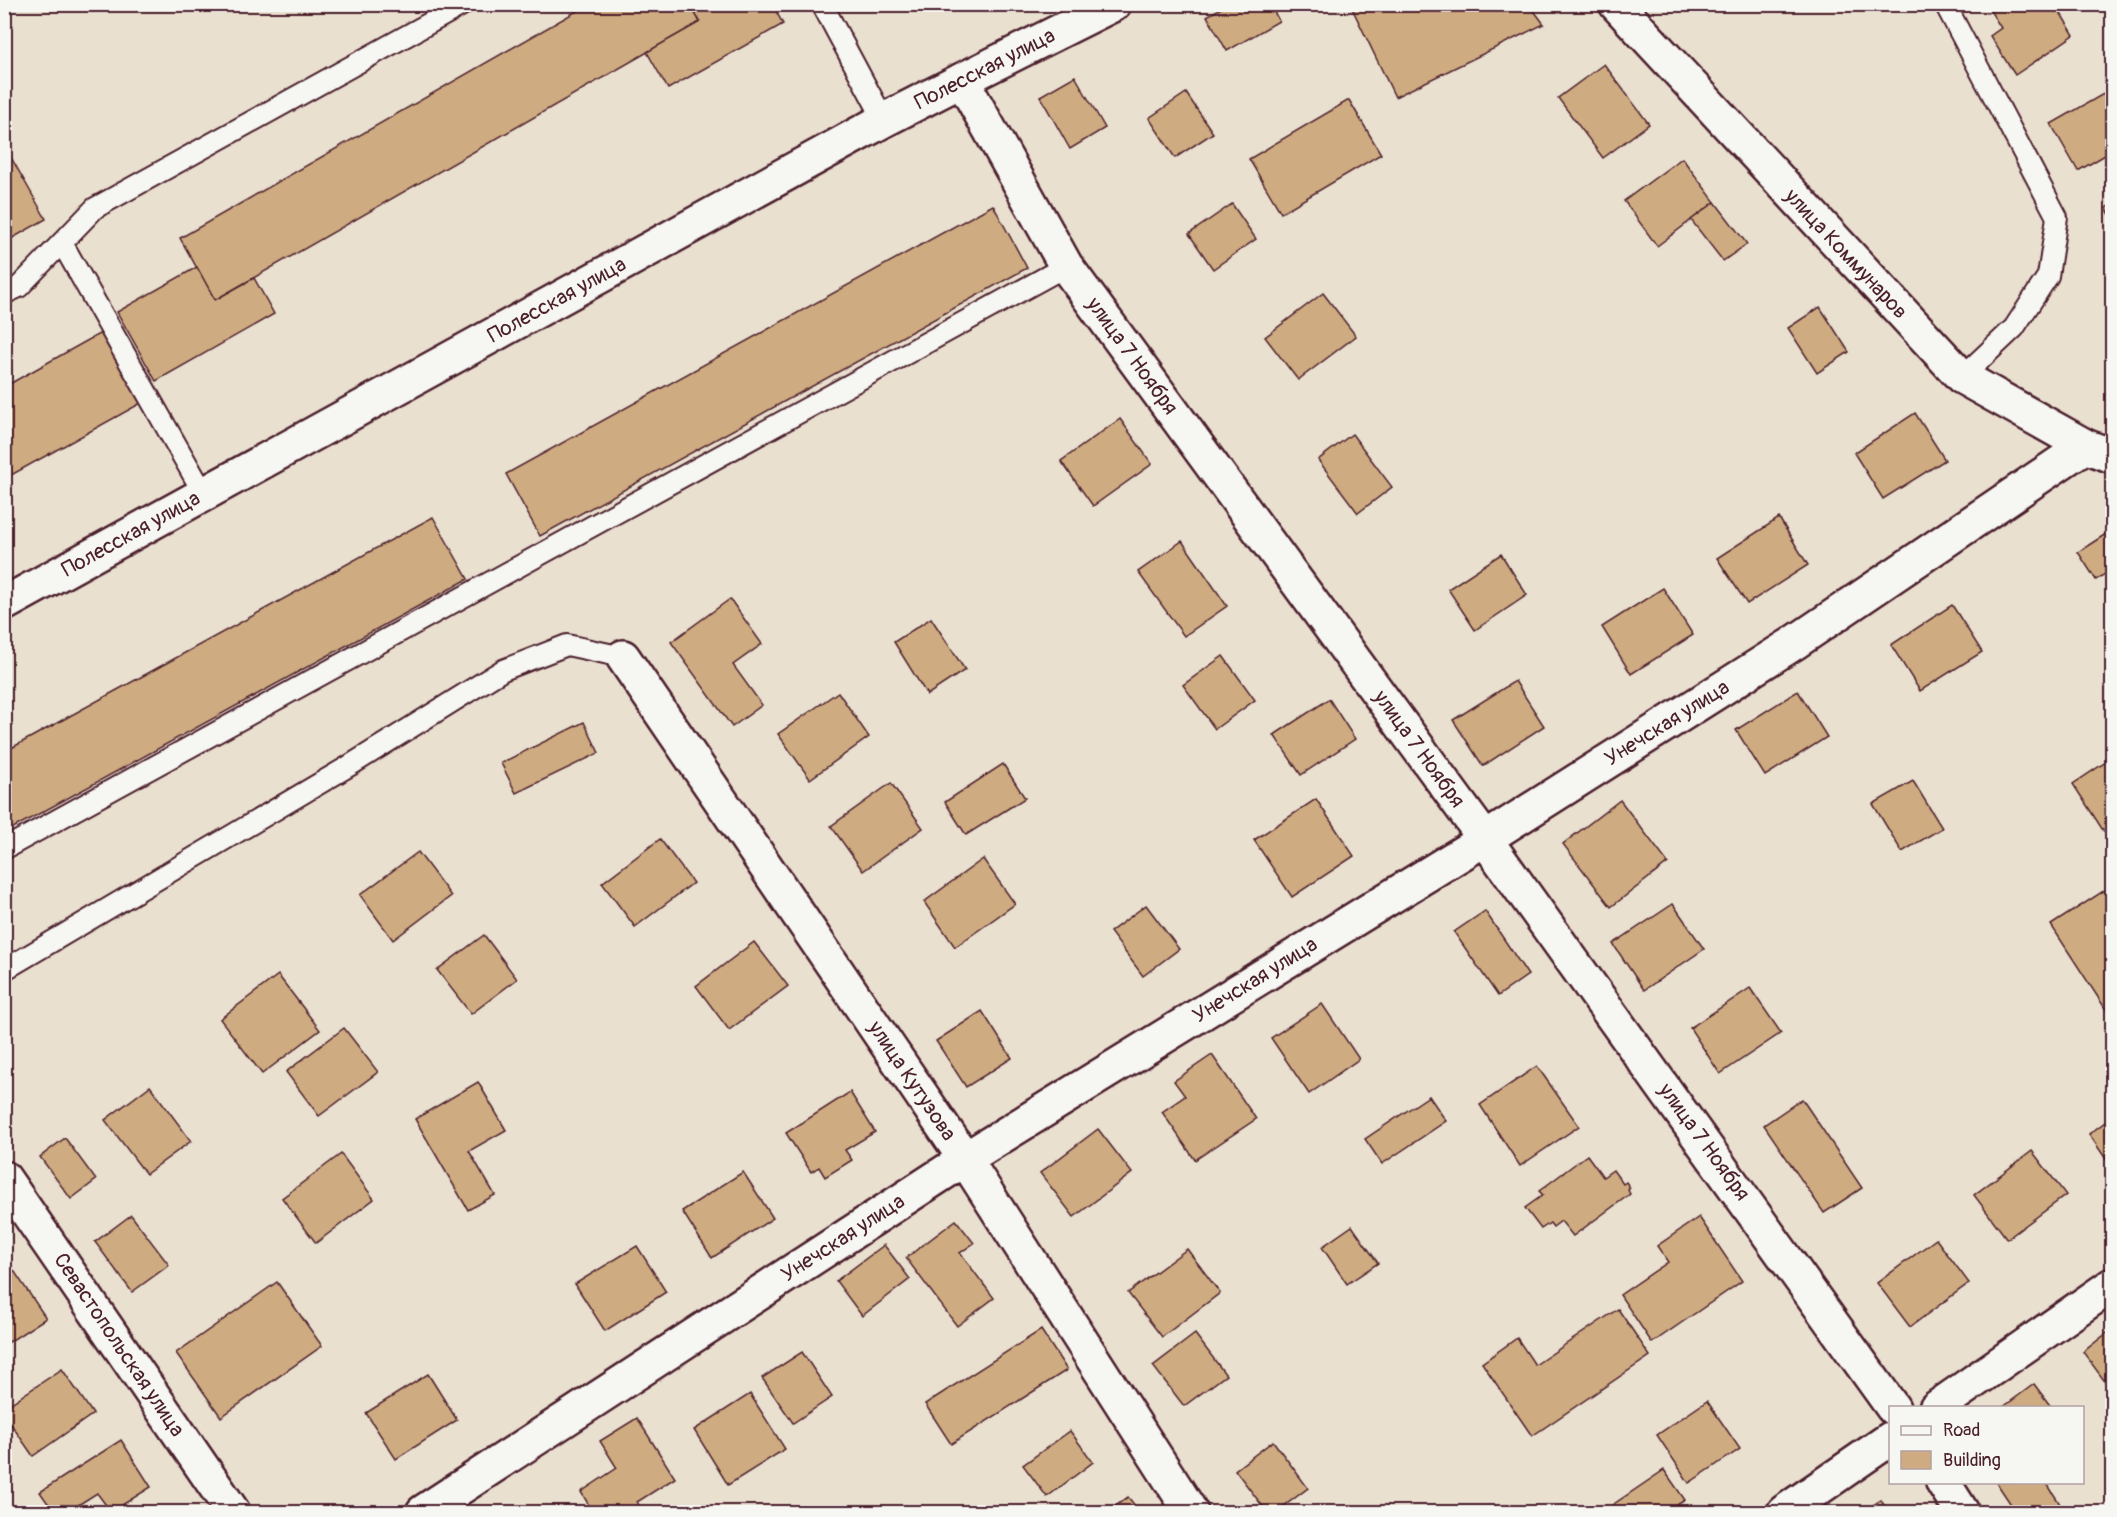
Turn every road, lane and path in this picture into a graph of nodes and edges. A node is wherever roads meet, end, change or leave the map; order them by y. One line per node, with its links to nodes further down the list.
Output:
1 (464, 4): 8 (lane)
2 (822, 4): 7 (lane)
3 (1114, 4): 6 (street, Полесская улица)
4 (1616, 4): 11 (street, улица Коммунаров)
5 (1945, 4): 11 (lane)
6 (962, 80): 7 (street, Полесская улица); 9 (street, улица 7 Ноября)
7 (884, 120): 13 (street, Полесская улица)
8 (62, 243): 10 (lane); 13 (lane)
9 (1066, 266): 16 (street, улица 7 Ноября); 17 (lane)
10 (4, 294)
11 (1962, 377): 12 (street, улица Коммунаров)
12 (2099, 451): 16 (street, Унечская улица)
13 (204, 494): 14 (street, Полесская улица)
14 (4, 604)
15 (623, 657): 18 (lane); 19 (street, улица Кутузова)
16 (1485, 838): 19 (street, Унечская улица); 22 (street, улица 7 Ноября)
17 (4, 849)
18 (4, 970)
19 (965, 1159): 27 (street, Унечская улица); 28 (street, улица Кутузова)
20 (4, 1178): 26 (street, Севастопольская улица)
21 (2112, 1285): 23 (street)
22 (1892, 1406)
23 (1937, 1406)
24 (1889, 1440): 29 (street)
25 (1944, 1484): 30 (street)
26 (233, 1512)
27 (423, 1512)
28 (1191, 1512)
29 (1784, 1512)
30 (1962, 1512)

